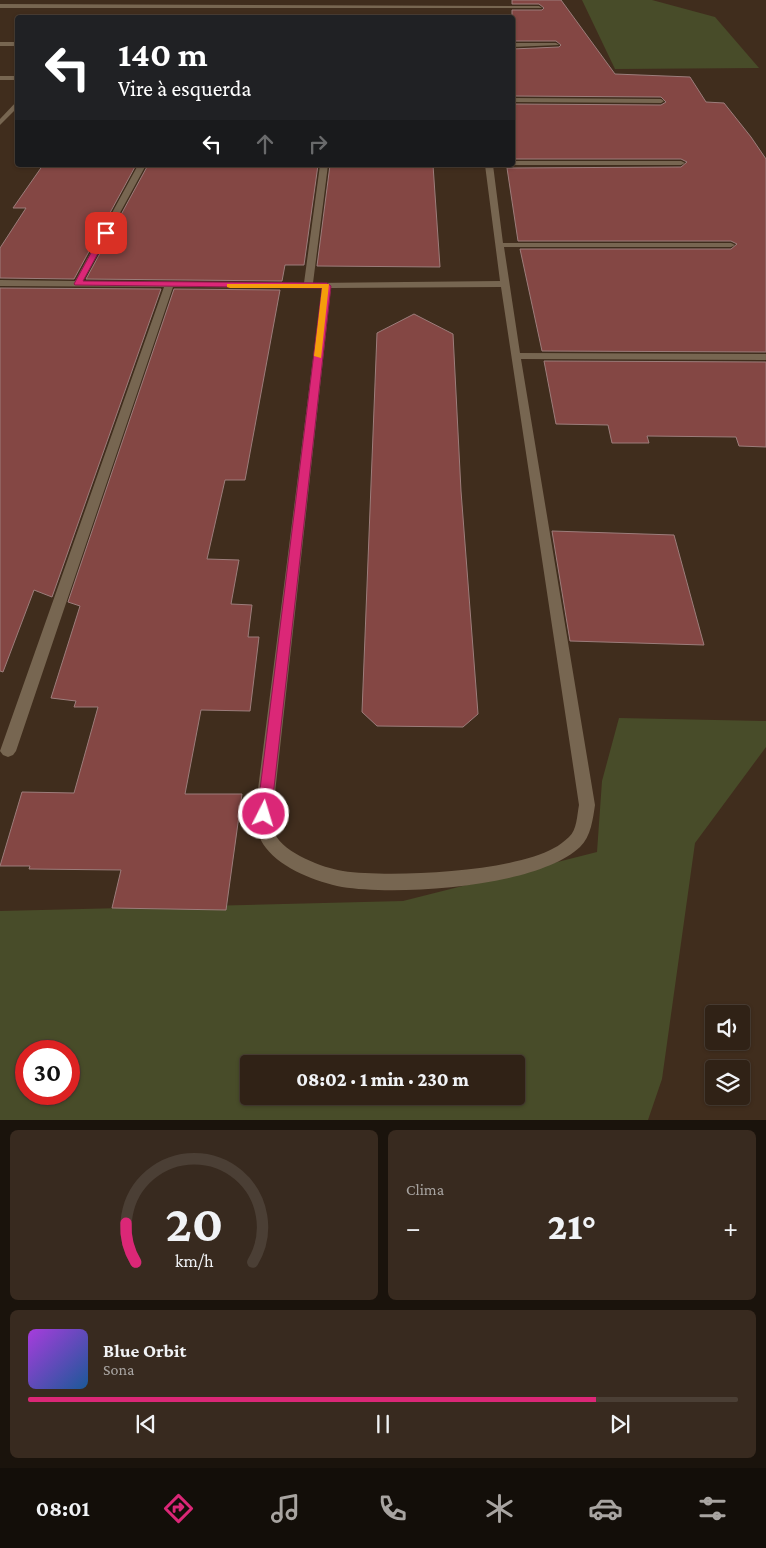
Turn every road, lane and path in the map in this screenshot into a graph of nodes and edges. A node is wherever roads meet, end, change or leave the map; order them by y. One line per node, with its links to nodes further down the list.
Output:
1 (0, 6): 2 (street)
2 (539, 8)
3 (0, 44): 4 (street)
4 (15, 44)
5 (515, 45): 6 (street)
6 (556, 45)
7 (0, 78): 8 (street)
8 (15, 78)
9 (515, 100): 10 (street)
10 (661, 102)
11 (15, 106): 12 (street)
12 (0, 123)
13 (515, 163): 14 (street)
14 (681, 163)
15 (141, 167): 21 (street)
16 (324, 167): 24 (street)
17 (489, 167): 18 (street)
18 (500, 244): 19 (street); 22 (street)
19 (731, 245)
20 (0, 283): 21 (street)
21 (78, 284): 23 (street)
22 (505, 284): 25 (street); 26 (street)
23 (169, 285): 24 (street); 28 (street)
24 (308, 286): 25 (street)
25 (327, 286): 26 (street)
26 (517, 356): 27 (street)
27 (766, 357)
28 (8, 751)

